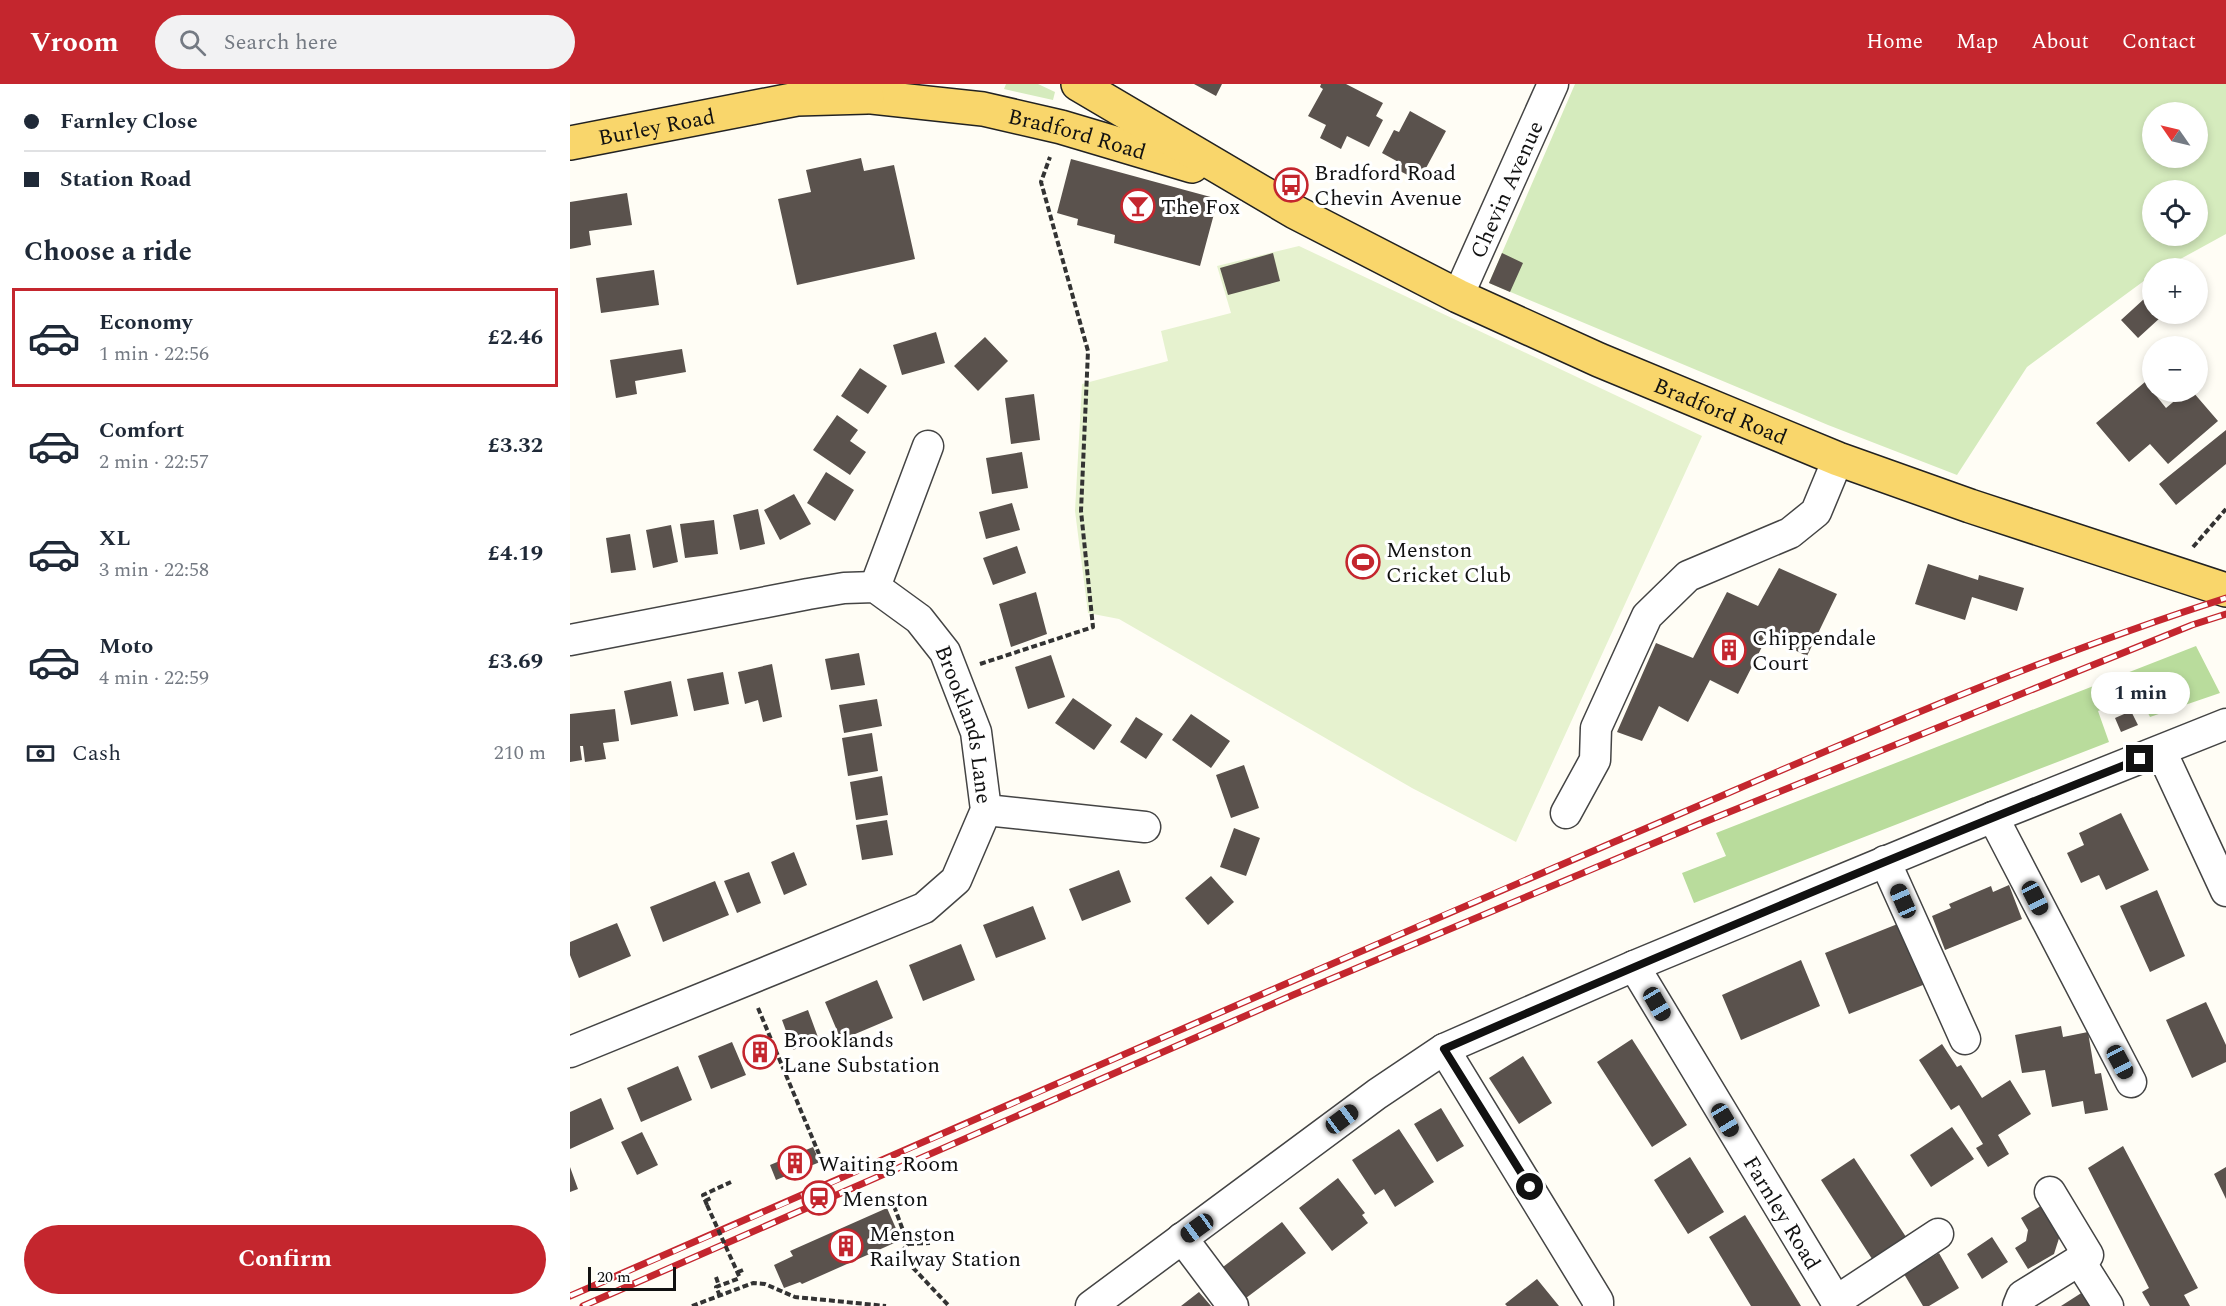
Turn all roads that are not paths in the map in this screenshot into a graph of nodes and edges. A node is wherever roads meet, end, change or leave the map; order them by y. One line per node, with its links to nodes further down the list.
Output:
1 (783, 84): 7 (main road, Burley Road)
2 (843, 84): 6 (main road)
3 (1078, 84): 9 (main road, Bradford Road)
4 (1553, 84): 10 (street, Chevin Avenue)
5 (918, 92): 6 (main road, Bradford Road); 9 (main road, Bradford Road)
6 (872, 98): 7 (main road, Burley Road)
7 (742, 108): 8 (main road, Burley Road)
8 (570, 144)
9 (1237, 180): 10 (main road, Bradford Road)
10 (1458, 296): 12 (main road, Bradford Road)
11 (928, 446): 13 (street)
12 (1838, 459): 14 (main road, Bradford Road); 19 (street)
13 (875, 587): 15 (street); 18 (street, Brooklands Lane)
14 (2217, 587)
15 (570, 640)
16 (2226, 724): 17 (street)
17 (2161, 751): 20 (street); 23 (street)
18 (986, 810): 21 (street); 27 (street, Brooklands Lane)
19 (1566, 813)
20 (1993, 817): 22 (street); 28 (street)
21 (1145, 827)
22 (1885, 861): 24 (street); 25 (street)
23 (2226, 891)
24 (1634, 966): 26 (street); 33 (street, Farnley Road)
25 (1965, 1039)
26 (1444, 1049): 31 (street); 36 (street)
27 (570, 1052)
28 (2131, 1082)
29 (2050, 1192): 32 (street)
30 (1938, 1234): 33 (street)
31 (1182, 1238): 34 (street); 35 (street)
32 (2079, 1260): 37 (street); 38 (street)
33 (1838, 1304)
34 (1090, 1306)
35 (1233, 1306)
36 (1598, 1306)
37 (2018, 1306)
38 (2108, 1306)

